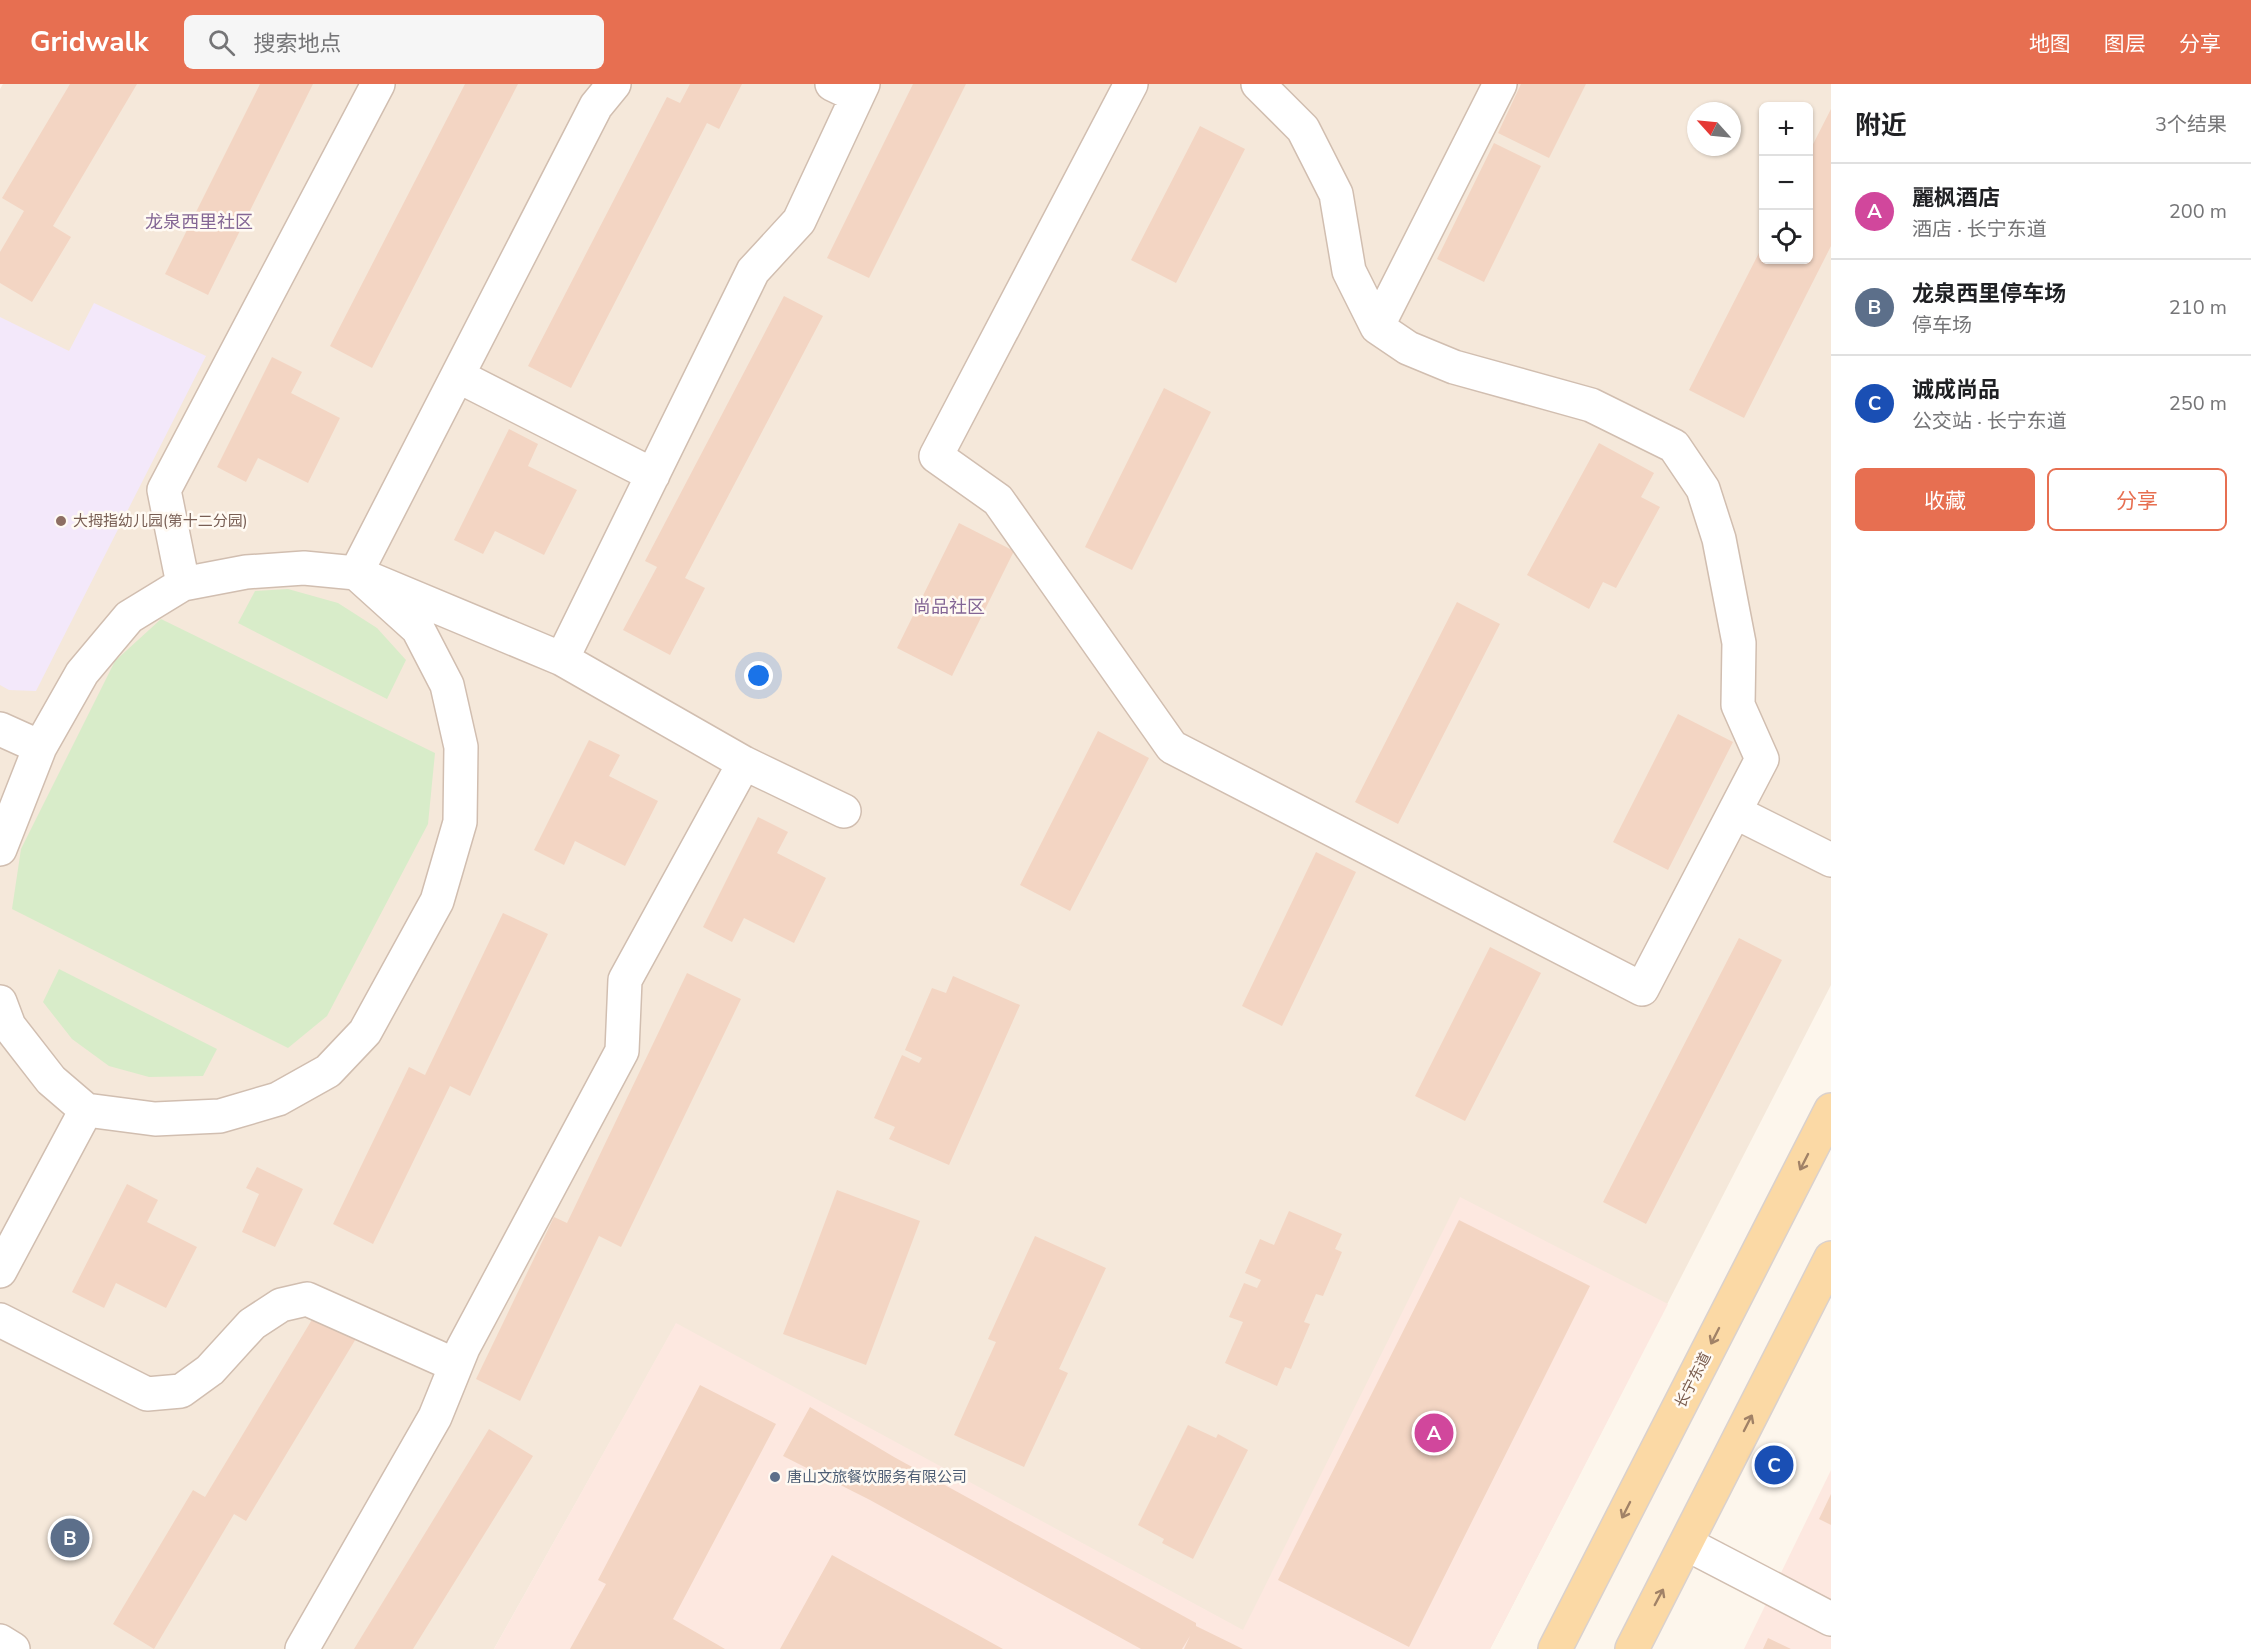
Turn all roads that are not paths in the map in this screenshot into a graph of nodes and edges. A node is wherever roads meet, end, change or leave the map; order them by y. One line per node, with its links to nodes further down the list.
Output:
1 (378, 84): 11 (street)
2 (614, 84): 8 (street)
3 (1131, 84): 17 (street)
4 (1258, 84): 7 (street)
5 (1500, 84): 7 (street)
6 (851, 88): 9 (street)
7 (1377, 327): 17 (street)
8 (458, 376): 9 (street); 10 (street)
9 (653, 475): 12 (street)
10 (356, 573): 11 (street); 12 (street); 21 (street)
11 (183, 584): 14 (street)
12 (562, 659): 15 (street)
13 (0, 729): 14 (street)
14 (40, 747): 18 (street)
15 (744, 763): 16 (street); 27 (street)
16 (844, 811)
17 (1735, 812): 19 (street)
18 (0, 849)
19 (1831, 860)
20 (0, 1002): 21 (street)
21 (86, 1110): 23 (street)
22 (1831, 1110): 33 (main road, 长宁东道, one-way to 33)
23 (8, 1236): 25 (street)
24 (1831, 1258): 28 (main road, one-way to 24)
25 (0, 1271)
26 (0, 1320): 27 (street)
27 (455, 1365): 32 (street)
28 (1687, 1544): 29 (street); 34 (main road, one-way to 28)
29 (1831, 1619)
30 (0, 1641): 31 (street)
31 (14, 1649)
32 (302, 1649)
33 (1555, 1649)
34 (1632, 1649)

